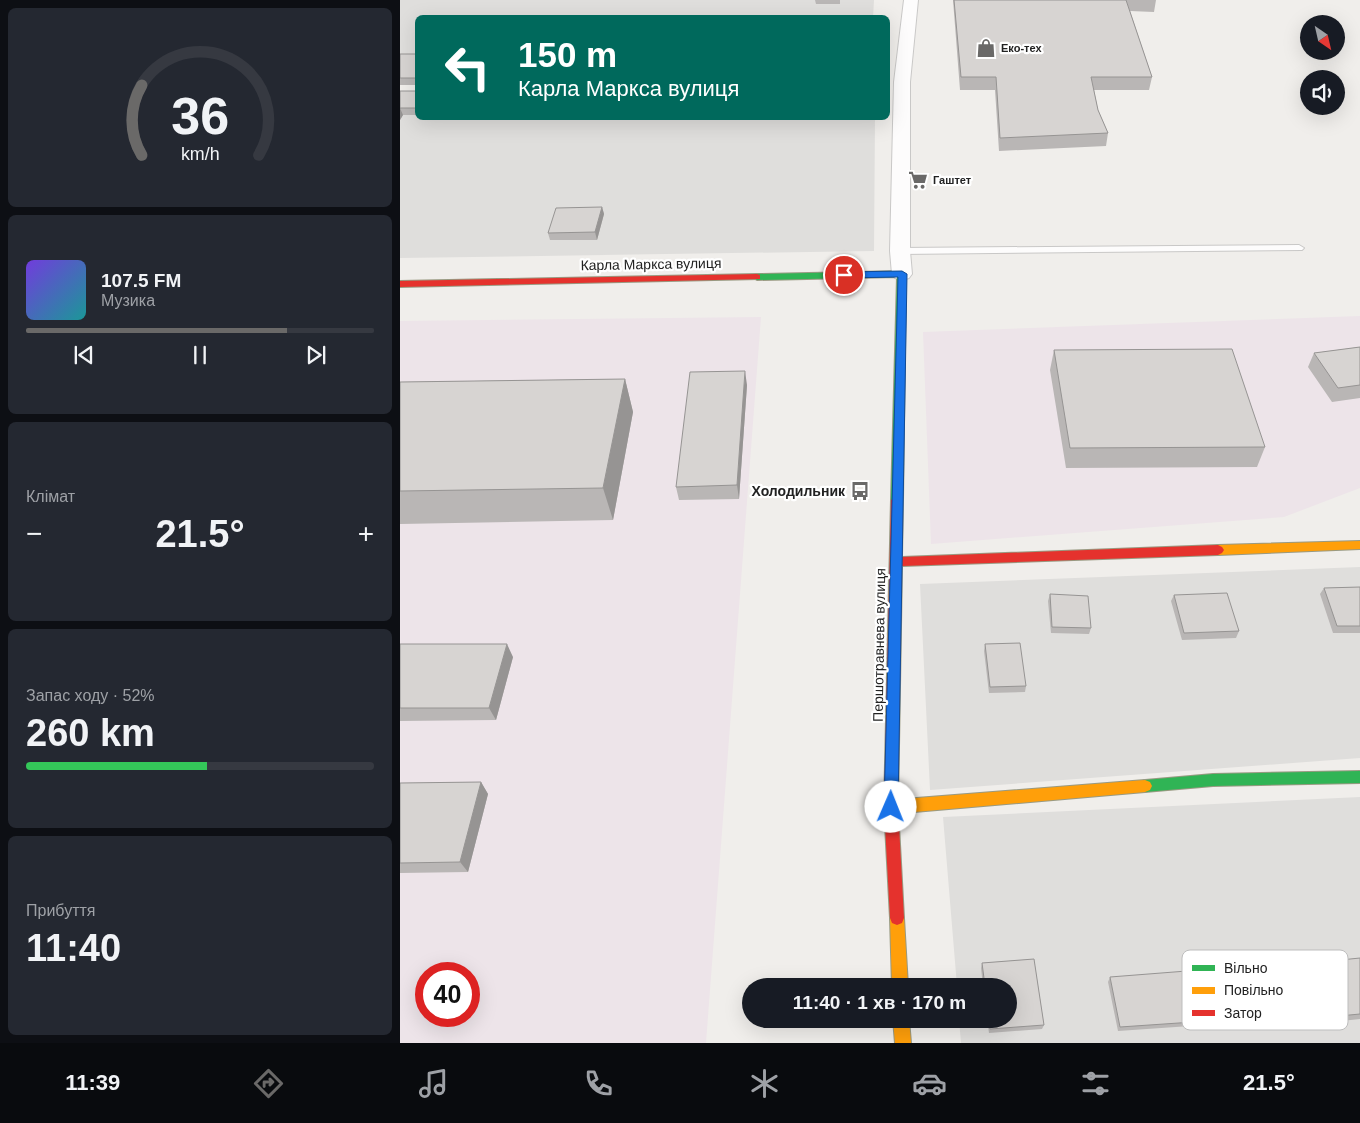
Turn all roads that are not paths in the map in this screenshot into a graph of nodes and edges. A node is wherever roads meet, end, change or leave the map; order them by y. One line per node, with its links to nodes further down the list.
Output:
1 (911, 0): 2 (street)
2 (895, 82): 4 (street)
3 (1300, 248): 4 (lane)
4 (900, 251): 5 (street)
5 (902, 274): 6 (street, Карла Маркса вулиця); 8 (street, Першотравнева вулиця)
6 (400, 284)
7 (1360, 545): 8 (street)
8 (896, 562): 10 (street, Першотравнева вулиця)
9 (1360, 777): 10 (street)
10 (891, 807): 11 (street, Першотравнева вулиця)
11 (900, 978)
12 (902, 1028): 13 (street)
13 (903, 1043)

